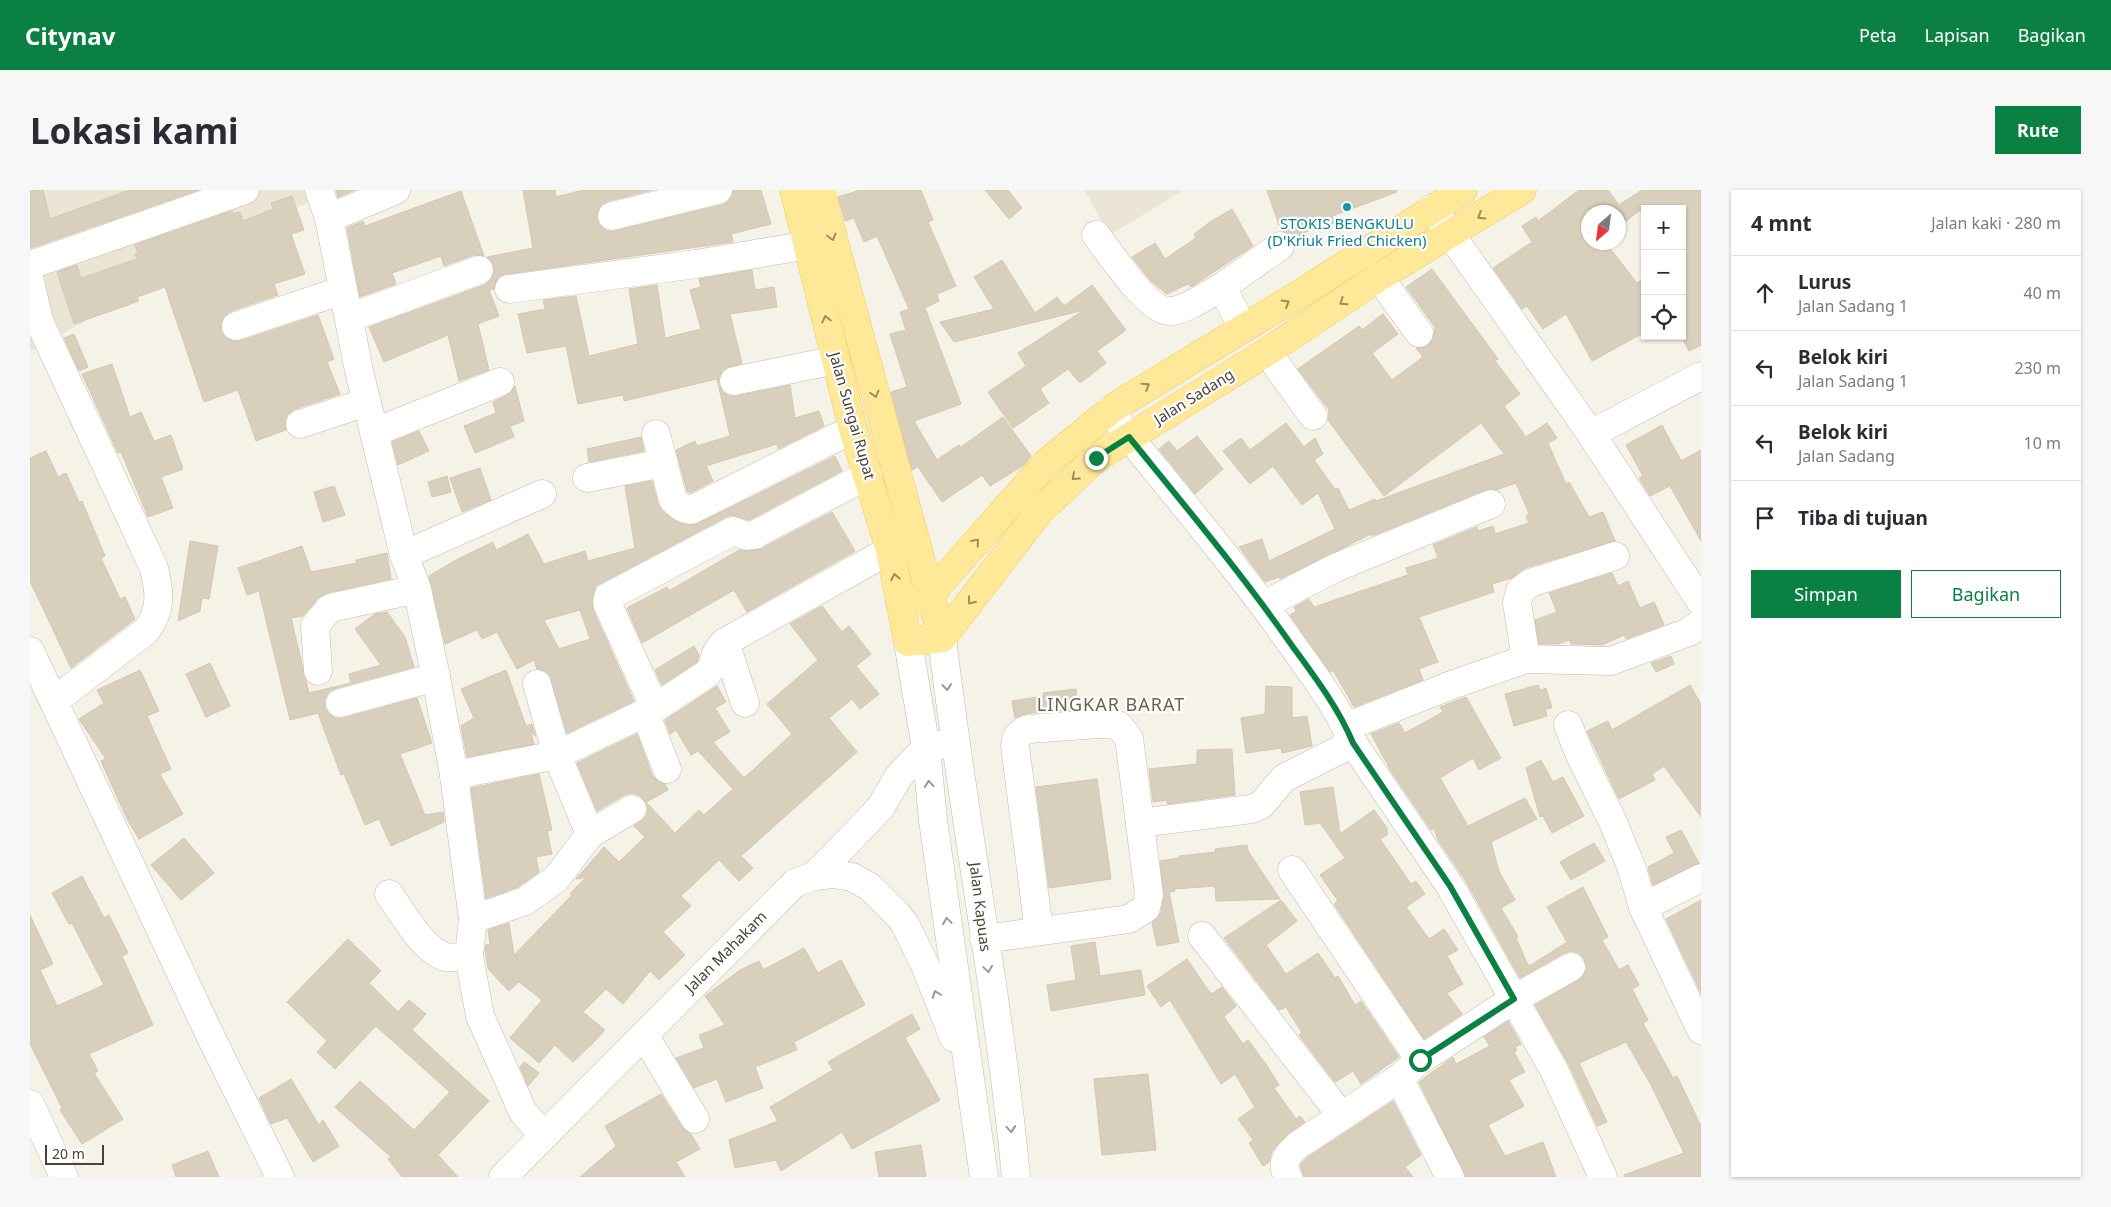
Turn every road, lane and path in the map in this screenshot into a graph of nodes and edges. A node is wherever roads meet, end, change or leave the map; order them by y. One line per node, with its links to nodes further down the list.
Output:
1 (245, 190): 8 (street)
2 (319, 190): 11 (street)
3 (396, 190): 11 (street)
4 (718, 190): 10 (street)
5 (1463, 190): 9 (main road)
6 (1522, 190): 13 (main road, Jalan Sadang, one-way to 13)
7 (815, 191): 14 (main road, Jalan Sungai Rupat); 50 (main road, Jalan Sungai Rupat, one-way to 50)
8 (204, 198): 16 (street)
9 (1432, 208): 13 (street); 25 (main road, one-way to 9)
10 (612, 216)
11 (329, 218): 22 (street)
12 (1096, 235): 21 (street)
13 (1450, 236): 18 (main road, Jalan Sadang); 39 (street)
14 (809, 245): 20 (street); 28 (main road, Jalan Sungai Rupat, one-way to 14)
15 (1280, 246): 21 (street)
16 (30, 265)
17 (479, 270): 23 (street)
18 (1379, 277): 26 (street); 27 (main road, Jalan Sadang, one-way to 27)
19 (30, 281): 63 (street)
20 (509, 288)
21 (1222, 288): 25 (street)
22 (343, 290): 23 (street); 24 (street)
23 (349, 318): 32 (street)
24 (236, 326)
25 (1243, 328): 33 (main road, one-way to 25)
26 (1419, 333)
27 (1267, 352): 34 (street); 40 (main road, Jalan Sadang)
28 (836, 360): 30 (street); 36 (main road, Jalan Sungai Rupat)
29 (1701, 376): 39 (street)
30 (734, 381)
31 (500, 382): 37 (street)
32 (367, 402): 35 (street); 37 (street)
33 (1110, 410): 40 (street); 50 (main road, one-way to 33)
34 (1313, 416)
35 (300, 424)
36 (853, 429): 41 (street); 42 (main road, Jalan Sungai Rupat)
37 (375, 432): 47 (street)
38 (656, 434): 41 (street)
39 (1591, 434): 51 (street)
40 (1129, 437): 53 (street); 55 (main road, Jalan Sadang, one-way to 55)
41 (664, 463): 43 (street)
42 (868, 475): 46 (main road, Jalan Sungai Rupat); 66 (street)
43 (587, 478)
44 (542, 494): 47 (street)
45 (1492, 504): 53 (street)
46 (890, 550): 52 (main road, Jalan Sungai Rupat, one-way to 46); 56 (street)
47 (404, 555): 49 (street)
48 (1615, 556): 59 (street)
49 (416, 589): 60 (street); 61 (street)
50 (929, 596): 52 (main road); 55 (main road, Jalan Sungai Rupat)
51 (1701, 602)
52 (900, 603): 57 (main road, Jalan Sungai Rupat)
53 (1264, 605): 68 (street)
54 (1701, 623): 59 (street)
55 (942, 638): 57 (main road); 69 (street, Jalan Kapuas, one-way to 69)
56 (725, 642): 65 (street); 66 (street)
57 (908, 642): 70 (street)
58 (30, 652): 63 (street)
59 (1526, 659): 68 (street)
60 (318, 671)
61 (436, 677): 64 (street); 73 (street)
62 (537, 684): 71 (street)
63 (54, 701): 99 (street)
64 (340, 703)
65 (745, 703)
66 (650, 710): 71 (street); 72 (street)
67 (1568, 725): 81 (street)
68 (1350, 735): 75 (street); 88 (street)
69 (954, 742): 70 (street); 85 (street, Jalan Kapuas)
70 (926, 748): 79 (street, Jalan Mahakam); 92 (street, one-way to 70)
71 (557, 755): 73 (street); 76 (street)
72 (667, 769)
73 (454, 775): 82 (street)
74 (632, 809): 76 (street)
75 (1140, 823): 83 (street); 83 (street)
76 (590, 834): 82 (street)
77 (1292, 870): 91 (street)
78 (1701, 878): 81 (street)
79 (804, 879): 90 (street, Jalan Mahakam); 92 (street, one-way to 79)
80 (390, 894): 86 (street)
81 (1642, 907): 89 (street)
82 (473, 919): 86 (street)
83 (1039, 931): 85 (street)
84 (1202, 936): 95 (street)
85 (984, 940): 102 (street, Jalan Kapuas, one-way to 102)
86 (470, 956): 97 (street)
87 (1571, 966): 88 (street)
88 (1514, 999): 91 (street); 105 (street)
89 (1701, 1030)
90 (644, 1035): 96 (street); 97 (street, Jalan Mahakam)
91 (1420, 1060): 93 (street)
92 (968, 1072): 101 (street)
93 (1399, 1078): 95 (street); 104 (street)
94 (30, 1104): 98 (street)
95 (1341, 1114): 103 (street)
96 (695, 1119)
97 (544, 1136): 100 (street, Jalan Mahakam)
98 (64, 1177)
99 (280, 1177)
100 (504, 1177)
101 (984, 1177)
102 (1016, 1177)
103 (1288, 1177)
104 (1450, 1177)
105 (1603, 1177)

